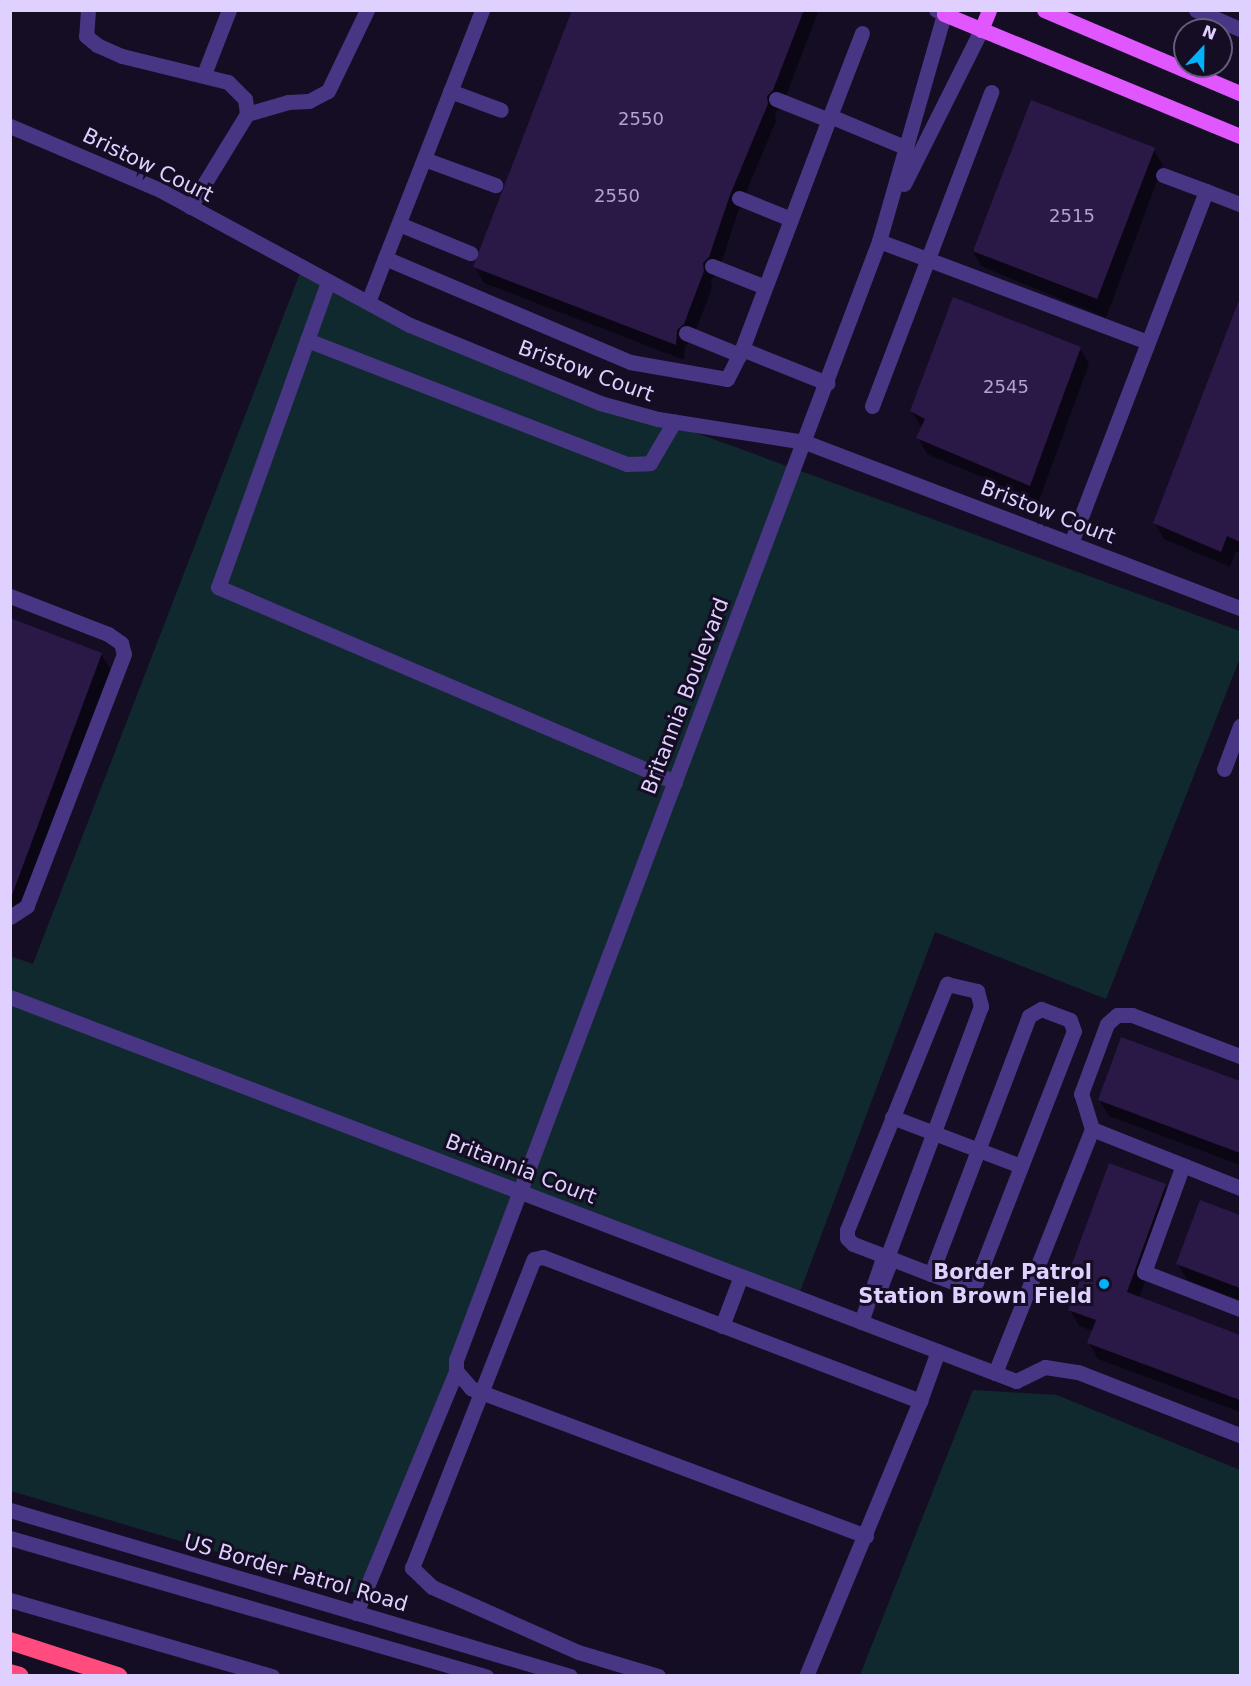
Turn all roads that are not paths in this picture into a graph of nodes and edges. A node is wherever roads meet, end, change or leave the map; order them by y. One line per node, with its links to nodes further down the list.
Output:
1 (88, 10): 12 (street)
2 (229, 10): 12 (street)
3 (367, 10): 18 (street)
4 (482, 10): 13 (street)
5 (989, 10): 10 (main road, Britannia Boulevard)
6 (1044, 10): 15 (main road)
7 (1196, 10): 9 (street)
8 (942, 12): 10 (main road); 22 (street, Britannia Boulevard)
9 (1240, 29)
10 (981, 30): 21 (main road); 30 (street, Britannia Boulevard)
11 (862, 33): 19 (street)
12 (204, 74): 18 (street)
13 (450, 91): 17 (street); 23 (street)
14 (992, 92): 36 (street)
15 (1240, 93)
16 (776, 99): 19 (street)
17 (501, 110)
18 (247, 114): 29 (street)
19 (829, 118): 22 (street); 31 (street)
20 (10, 126): 29 (street, Bristow Court)
21 (1240, 136)
22 (907, 148): 30 (street, Britannia Boulevard)
23 (424, 159): 25 (street); 32 (street)
24 (1163, 175): 26 (street)
25 (495, 185)
26 (1206, 191): 28 (street); 43 (street)
27 (739, 198): 31 (street)
28 (1240, 204)
29 (190, 207): 38 (street, Bristow Court)
30 (888, 216): 33 (street, Britannia Boulevard)
31 (791, 219): 39 (street)
32 (399, 224): 34 (street); 35 (street)
33 (879, 241): 36 (street); 45 (street, Britannia Boulevard)
34 (470, 253)
35 (385, 258): 40 (street); 44 (street)
36 (927, 259): 43 (street); 46 (street)
37 (712, 266): 39 (street)
38 (328, 282): 40 (street, Bristow Court); 42 (street)
39 (765, 287): 44 (street)
40 (368, 302): 47 (street, Bristow Court)
41 (686, 333): 44 (street)
42 (307, 340): 47 (street); 54 (street)
43 (1148, 342): 49 (street)
44 (741, 352): 45 (street)
45 (827, 383): 48 (street, Britannia Boulevard)
46 (872, 406)
47 (674, 422): 48 (street, Bristow Court)
48 (805, 442): 49 (street, Bristow Court); 54 (street, Britannia Boulevard)
49 (1071, 543): 51 (street, Bristow Court)
50 (10, 596): 55 (street)
51 (1240, 608)
52 (1240, 726): 53 (street)
53 (1224, 769)
54 (675, 782): 65 (street, Britannia Boulevard)
55 (10, 917)
56 (10, 997): 65 (street, Britannia Court)
57 (1240, 1056): 59 (street)
58 (892, 1117): 60 (street); 60 (street); 66 (street)
59 (1092, 1129): 62 (street); 74 (street)
60 (934, 1133): 61 (street); 66 (street)
61 (978, 1150): 63 (street); 63 (street); 67 (street)
62 (1183, 1165): 64 (street); 69 (street)
63 (1021, 1166): 67 (street)
64 (1240, 1188)
65 (520, 1191): 68 (street, Britannia Court); 73 (street, Britannia Boulevard)
66 (887, 1257): 67 (street); 70 (street)
67 (931, 1274)
68 (741, 1276): 70 (street, Britannia Court); 71 (street)
69 (1240, 1309)
70 (861, 1322): 72 (street, Britannia Court)
71 (722, 1326): 75 (street); 76 (street)
72 (938, 1351): 74 (street, Britannia Court); 76 (street)
73 (456, 1371): 75 (street); 82 (street, Britannia Boulevard)
74 (995, 1373): 77 (street, Britannia Court)
75 (480, 1391): 79 (street); 90 (street)
76 (920, 1401): 79 (street)
77 (1240, 1435)
78 (10, 1510): 82 (street, US Border Patrol Road)
79 (866, 1536): 91 (street)
80 (10, 1538): 88 (street)
81 (10, 1600): 87 (street)
82 (356, 1613): 89 (street, US Border Patrol Road)
83 (10, 1641): 86 (highway)
84 (10, 1673): 85 (highway)
85 (20, 1676)
86 (118, 1676)
87 (272, 1676)
88 (486, 1676)
89 (570, 1676)
90 (658, 1676)
91 (806, 1676)

